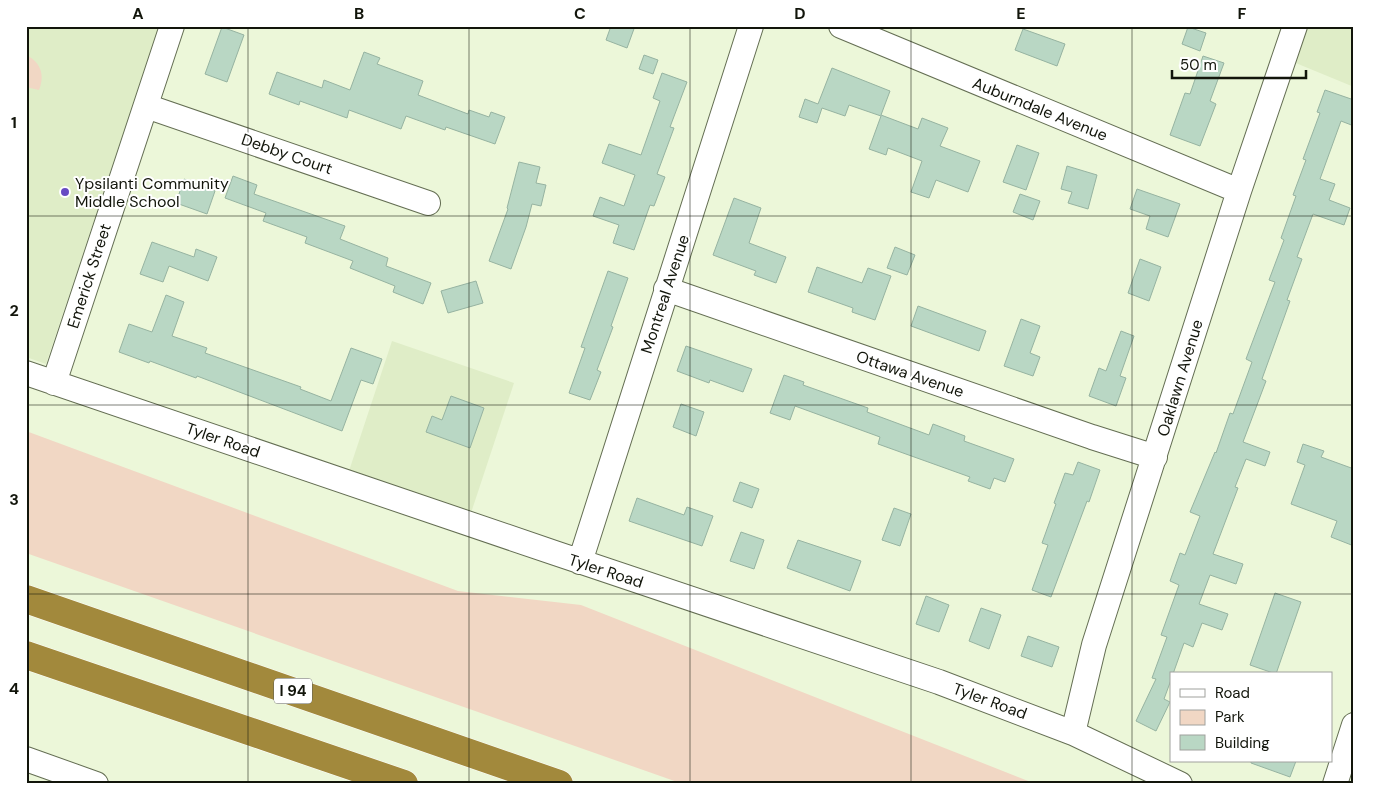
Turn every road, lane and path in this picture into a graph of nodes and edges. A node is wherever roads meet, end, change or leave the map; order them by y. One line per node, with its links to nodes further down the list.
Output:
1 (172, 26): 5 (street, Emerick Street)
2 (751, 26): 8 (street, Montreal Avenue)
3 (841, 26): 6 (street, Auburndale Avenue)
4 (1295, 26): 6 (street, Oaklawn Avenue)
5 (146, 106): 7 (street, Debby Court); 10 (street, Emerick Street)
6 (1239, 191): 11 (street, Oaklawn Avenue)
7 (428, 203)
8 (666, 289): 11 (street, Ottawa Avenue); 12 (street, Montreal Avenue)
9 (26, 373): 10 (street, Tyler Road)
10 (54, 383): 12 (street, Tyler Road)
11 (1155, 457): 16 (street, Oaklawn Avenue)
12 (580, 562): 16 (street, Tyler Road)
13 (26, 598): 20 (highway, I 94)
14 (26, 655): 19 (highway)
15 (1354, 725): 22 (street)
16 (1073, 733): 21 (street, Tyler Road)
17 (26, 759): 18 (street)
18 (96, 784)
19 (404, 784)
20 (559, 784)
21 (1180, 784)
22 (1335, 784)

